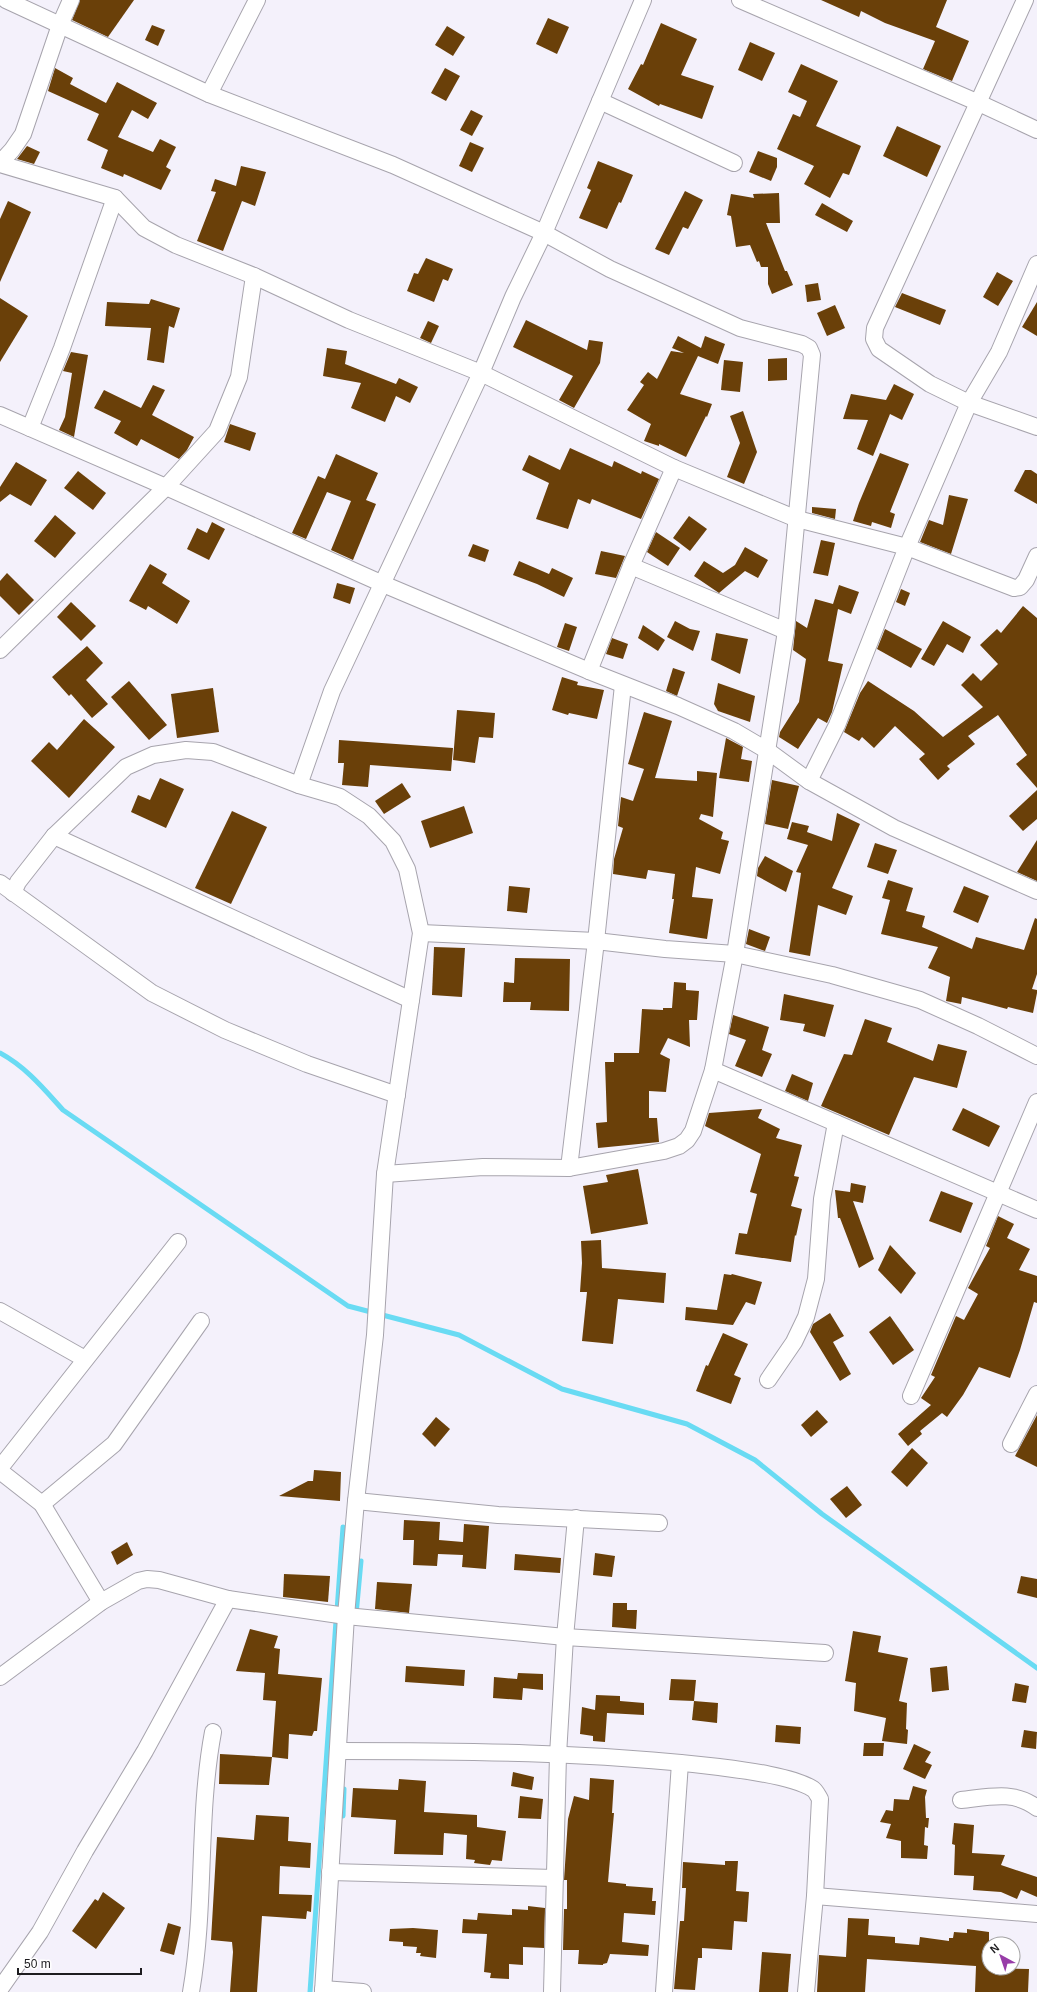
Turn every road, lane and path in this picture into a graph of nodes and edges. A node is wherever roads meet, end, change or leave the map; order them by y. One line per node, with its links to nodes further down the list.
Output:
1 (6, 0): 7 (street)
2 (71, 0): 7 (street)
3 (257, 0): 8 (street)
4 (643, 0): 9 (street)
5 (740, 0): 10 (street)
6 (1025, 0): 10 (street)
7 (60, 25): 8 (street); 12 (street)
8 (209, 94): 15 (street)
9 (600, 101): 13 (street); 15 (street)
10 (979, 103): 11 (street); 19 (street)
11 (1037, 130)
12 (0, 163): 14 (street)
13 (734, 163)
14 (114, 198): 17 (street); 22 (street)
15 (544, 233): 18 (street); 25 (street)
16 (1037, 264): 19 (street)
17 (254, 276): 18 (street); 24 (street)
18 (481, 373): 23 (street); 29 (street)
19 (970, 403): 21 (street); 26 (street)
20 (0, 415): 22 (street)
21 (1037, 427)
22 (30, 428): 24 (street)
23 (674, 468): 25 (street); 28 (street)
24 (166, 486): 29 (street); 31 (street)
25 (797, 519): 26 (street); 30 (street)
26 (907, 547): 27 (street); 35 (street)
27 (1037, 556)
28 (632, 566): 30 (street); 32 (street)
29 (383, 584): 32 (street); 36 (street)
30 (786, 631): 34 (street)
31 (0, 650)
32 (589, 671): 33 (street)
33 (623, 685): 34 (street); 42 (street)
34 (768, 751): 35 (street); 43 (street)
35 (809, 781): 39 (street)
36 (299, 785): 37 (street); 41 (street)
37 (54, 836): 40 (street); 44 (street)
38 (0, 882): 40 (street)
39 (1037, 891)
40 (13, 893): 47 (street)
41 (421, 932): 42 (street); 44 (street)
42 (596, 940): 43 (street); 50 (street)
43 (735, 954): 45 (street); 46 (street)
44 (412, 1000): 47 (street)
45 (1037, 1056)
46 (713, 1070): 49 (street); 50 (street)
47 (397, 1095): 51 (street)
48 (1037, 1102): 52 (street)
49 (836, 1124): 52 (street); 58 (street)
50 (569, 1168): 51 (street)
51 (385, 1174): 63 (street)
52 (996, 1193): 53 (street); 60 (street)
53 (1037, 1210)
54 (178, 1242): 57 (street)
55 (0, 1312): 57 (street)
56 (201, 1321): 64 (street)
57 (85, 1359): 62 (street)
58 (768, 1380)
59 (1037, 1394): 61 (street)
60 (911, 1396)
61 (1011, 1444)
62 (0, 1469): 64 (street)
63 (356, 1501): 65 (street); 69 (street)
64 (42, 1504): 68 (street)
65 (576, 1518): 66 (street); 70 (street)
66 (659, 1523)
67 (228, 1600): 68 (street); 69 (street); 83 (street)
68 (101, 1602): 72 (street)
69 (346, 1616): 70 (street); 74 (street)
70 (565, 1637): 71 (street); 75 (street)
71 (825, 1653)
72 (0, 1677)
73 (213, 1732): 85 (street)
74 (338, 1751): 75 (street); 79 (street)
75 (558, 1755): 76 (street); 80 (street)
76 (680, 1763): 81 (street); 88 (street)
77 (961, 1800): 78 (street)
78 (1037, 1808)
79 (330, 1872): 80 (street); 84 (street)
80 (555, 1878): 87 (street)
81 (815, 1896): 82 (street); 89 (street)
82 (1037, 1914)
83 (0, 1989)
84 (323, 1990): 86 (street)
85 (191, 1992)
86 (363, 1992)
87 (552, 1992)
88 (664, 1992)
89 (806, 1992)

